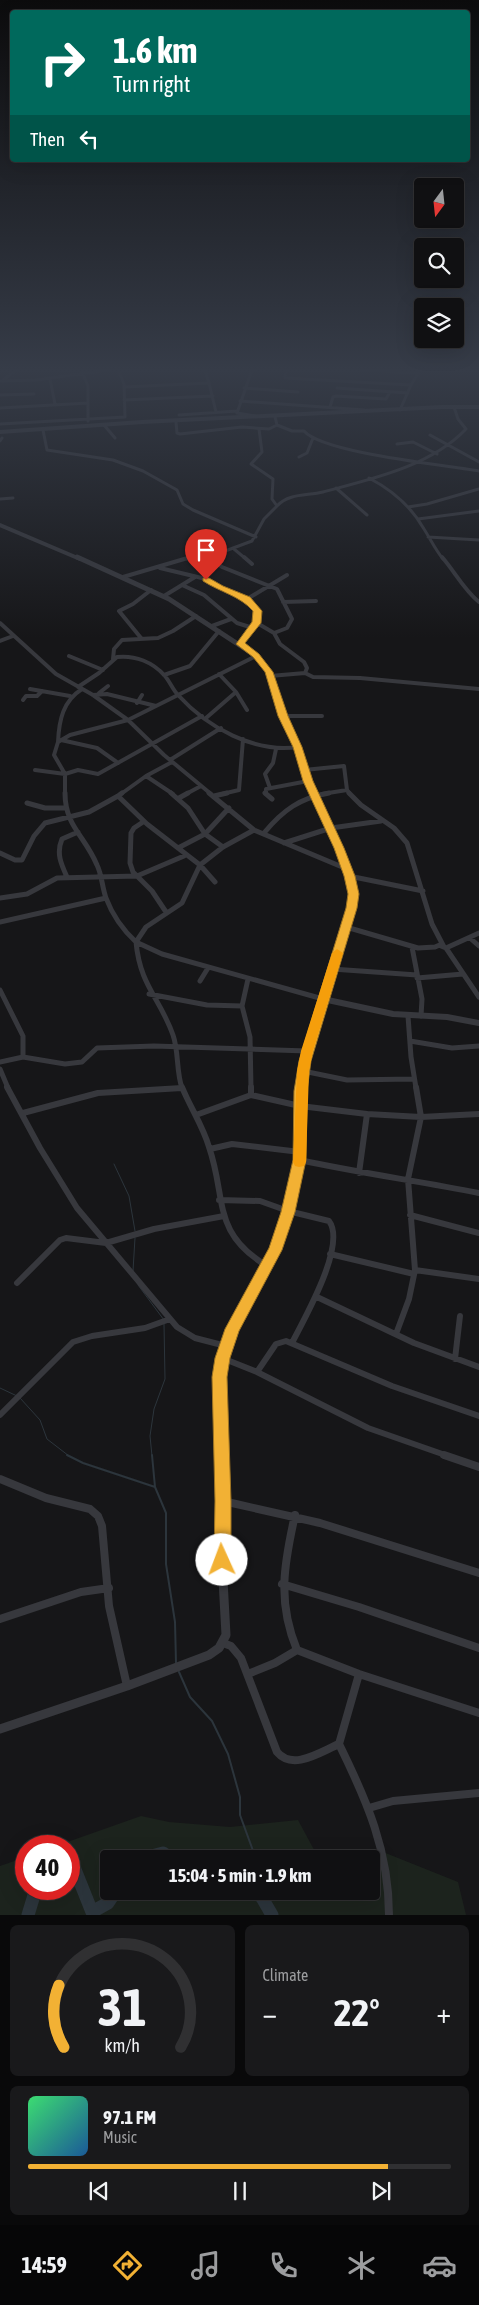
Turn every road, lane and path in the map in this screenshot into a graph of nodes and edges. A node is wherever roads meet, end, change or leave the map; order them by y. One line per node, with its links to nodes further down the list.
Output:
1 (110, 459): 18 (street)
2 (256, 459): 12 (street)
3 (405, 459): 5 (street)
4 (421, 459): 5 (street)
5 (416, 461): 6 (street); 7 (street)
6 (479, 471)
7 (369, 478): 8 (street); 13 (street)
8 (336, 488): 12 (street); 15 (street)
9 (479, 489): 13 (street)
10 (13, 498): 11 (street)
11 (0, 499)
12 (277, 506): 18 (street)
13 (408, 507): 16 (street)
14 (479, 511): 16 (street)
15 (367, 515)
16 (418, 519): 19 (street)
17 (0, 525): 26 (street)
18 (256, 537): 21 (street)
19 (428, 537): 20 (street); 35 (street)
20 (479, 540)
21 (234, 549): 22 (street); 23 (street)
22 (209, 557): 24 (street); 29 (street)
23 (252, 564)
24 (160, 568): 26 (street); 27 (street)
25 (287, 575): 29 (street)
26 (123, 577): 30 (street)
27 (195, 577): 28 (street); 32 (street)
28 (182, 585): 31 (street); 37 (street)
29 (269, 585): 32 (street); 34 (street)
30 (151, 590): 31 (street); 45 (street)
31 (164, 596): 36 (street)
32 (247, 599): 39 (street)
33 (316, 600): 34 (street)
34 (283, 602): 43 (street)
35 (479, 602)
36 (196, 616): 40 (street); 45 (street)
37 (231, 619): 40 (street); 41 (street)
38 (0, 623): 44 (street)
39 (257, 623): 41 (street); 43 (street)
40 (212, 626): 42 (street)
41 (253, 628): 47 (street)
42 (220, 631): 47 (street); 54 (street)
43 (274, 633): 52 (street)
44 (13, 636): 46 (street); 57 (street)
45 (141, 638): 50 (street)
46 (0, 641)
47 (240, 644): 49 (street)
48 (68, 656): 51 (street)
49 (256, 656): 53 (street); 55 (street)
50 (113, 659): 51 (street); 54 (street)
51 (103, 670): 57 (street)
52 (305, 673): 55 (street); 59 (street)
53 (219, 674): 61 (street); 66 (street)
54 (164, 675): 66 (street)
55 (270, 676): 71 (street)
56 (108, 686): 62 (street)
57 (80, 688): 63 (street); 65 (street)
58 (30, 689): 60 (street)
59 (479, 690)
60 (42, 691): 65 (street); 67 (street)
61 (236, 692): 70 (street); 73 (street)
62 (99, 693): 63 (street); 68 (street)
63 (93, 695): 74 (street)
64 (142, 695): 68 (street)
65 (70, 696): 77 (street)
66 (179, 696): 69 (street); 73 (street)
67 (23, 700)
68 (137, 703): 69 (street)
69 (156, 706): 74 (street)
70 (247, 710)
71 (283, 716): 72 (street); 79 (street)
72 (322, 716)
73 (204, 717): 75 (street); 78 (street)
74 (128, 720): 77 (street); 78 (street)
75 (221, 728): 76 (street); 81 (street)
76 (242, 739): 80 (street); 93 (street)
77 (60, 741): 82 (street); 85 (street)
78 (153, 744): 81 (street); 82 (street)
79 (298, 747): 80 (street); 84 (street)
80 (276, 749): 89 (street)
81 (171, 761): 86 (street); 88 (street)
82 (118, 763): 85 (street)
83 (35, 770): 85 (street)
84 (304, 770): 87 (street); 90 (street)
85 (65, 774): 97 (street)
86 (146, 776): 92 (street); 94 (street)
87 (308, 781): 89 (street); 91 (street)
88 (201, 786): 93 (street); 94 (street)
89 (270, 788): 95 (street)
90 (347, 790): 91 (street); 100 (street)
91 (315, 795): 102 (street); 105 (street)
92 (118, 796): 99 (street); 101 (street)
93 (214, 796): 98 (street)
94 (178, 798): 106 (street)
95 (272, 799)
96 (27, 803): 97 (street)
97 (65, 808): 99 (street)
98 (229, 808): 103 (street); 106 (street)
99 (68, 818): 104 (street); 110 (street)
100 (382, 821): 102 (street); 118 (street)
101 (143, 822): 109 (street); 114 (street)
102 (331, 828): 107 (street); 113 (street)
103 (254, 830): 105 (street); 108 (street)
104 (78, 832): 115 (street); 116 (street)
105 (264, 832): 107 (street)
106 (205, 834): 108 (street); 109 (street)
107 (284, 843): 113 (street)
108 (223, 847): 112 (street)
109 (178, 848): 111 (street)
110 (0, 853)
111 (184, 856): 112 (street); 114 (street)
112 (200, 865): 117 (street); 121 (street)
113 (348, 873): 118 (street); 123 (street)
114 (137, 876): 116 (street); 121 (street)
115 (67, 877): 116 (street); 119 (street)
116 (101, 877): 120 (street)
117 (215, 882)
118 (423, 891): 127 (street)
119 (0, 898)
120 (106, 898): 122 (street); 126 (street)
121 (166, 912): 126 (street)
122 (0, 922)
123 (346, 927): 129 (street); 131 (street)
124 (479, 934): 125 (street)
125 (470, 938): 127 (street); 128 (street)
126 (136, 942): 130 (street); 137 (street)
127 (443, 946): 129 (street); 132 (street)
128 (479, 946)
129 (412, 947): 133 (street)
130 (208, 968): 134 (street); 135 (street)
131 (332, 969): 133 (street); 139 (street)
132 (463, 974): 133 (street); 138 (street)
133 (417, 977): 142 (street)
134 (248, 979): 139 (street); 140 (street)
135 (200, 981)
136 (0, 990): 149 (street)
137 (149, 994): 140 (street); 146 (street)
138 (479, 998)
139 (323, 999): 141 (street); 148 (street)
140 (242, 1006): 147 (street)
141 (408, 1016): 142 (street); 144 (street)
142 (421, 1016): 143 (street)
143 (479, 1023)
144 (410, 1041): 145 (street); 153 (street)
145 (479, 1046)
146 (177, 1047): 147 (street); 149 (street); 154 (street)
147 (250, 1049): 148 (street); 155 (street)
148 (307, 1051): 152 (street)
149 (23, 1057): 150 (street)
150 (0, 1062)
151 (0, 1069): 157 (street)
152 (303, 1071): 153 (street); 156 (street)
153 (414, 1079): 161 (street)
154 (182, 1088): 157 (street); 160 (street)
155 (250, 1095): 156 (street); 160 (street)
156 (300, 1106): 158 (street); 163 (street)
157 (23, 1113): 173 (street)
158 (367, 1114): 161 (street); 165 (street)
159 (479, 1114): 161 (street)
160 (196, 1115): 162 (street)
161 (421, 1117): 166 (street)
162 (210, 1148): 163 (street); 168 (street)
163 (300, 1152): 164 (street)
164 (300, 1160): 165 (street); 169 (street)
165 (359, 1173): 166 (street)
166 (408, 1179): 167 (street); 170 (street)
167 (479, 1192)
168 (219, 1200): 169 (street); 171 (street)
169 (288, 1212): 174 (street); 175 (street)
170 (410, 1215): 172 (street); 176 (street)
171 (224, 1216): 173 (street); 175 (street)
172 (479, 1233)
173 (106, 1243): 178 (street); 181 (street)
174 (330, 1254): 176 (street); 179 (street)
175 (267, 1266): 184 (street)
176 (414, 1272): 177 (street); 182 (street)
177 (479, 1279)
178 (17, 1283)
179 (317, 1297): 182 (street); 183 (street)
180 (460, 1316): 186 (street)
181 (170, 1319): 184 (street); 189 (street)
182 (396, 1334): 186 (street)
183 (292, 1343): 188 (street); 190 (street)
184 (226, 1346): 185 (street)
185 (222, 1358): 188 (street); 193 (street)
186 (455, 1359): 187 (street)
187 (479, 1367)
188 (257, 1372): 191 (street)
189 (0, 1415)
190 (479, 1416)
191 (479, 1467)
192 (0, 1479): 197 (street)
193 (223, 1501): 194 (street); 199 (street)
194 (296, 1515): 195 (street); 196 (street)
195 (479, 1573)
196 (282, 1584): 200 (street); 201 (street)
197 (109, 1588): 198 (street); 204 (street)
198 (0, 1619)
199 (223, 1643): 202 (street); 204 (street)
200 (479, 1648)
201 (297, 1650): 202 (street); 203 (street)
202 (248, 1674): 207 (street)
203 (359, 1674): 205 (street); 207 (street)
204 (128, 1686): 206 (street)
205 (479, 1713)
206 (0, 1729)
207 (340, 1744): 209 (street)
208 (479, 1793): 209 (street)
209 (369, 1808): 210 (street)
210 (389, 1915)

